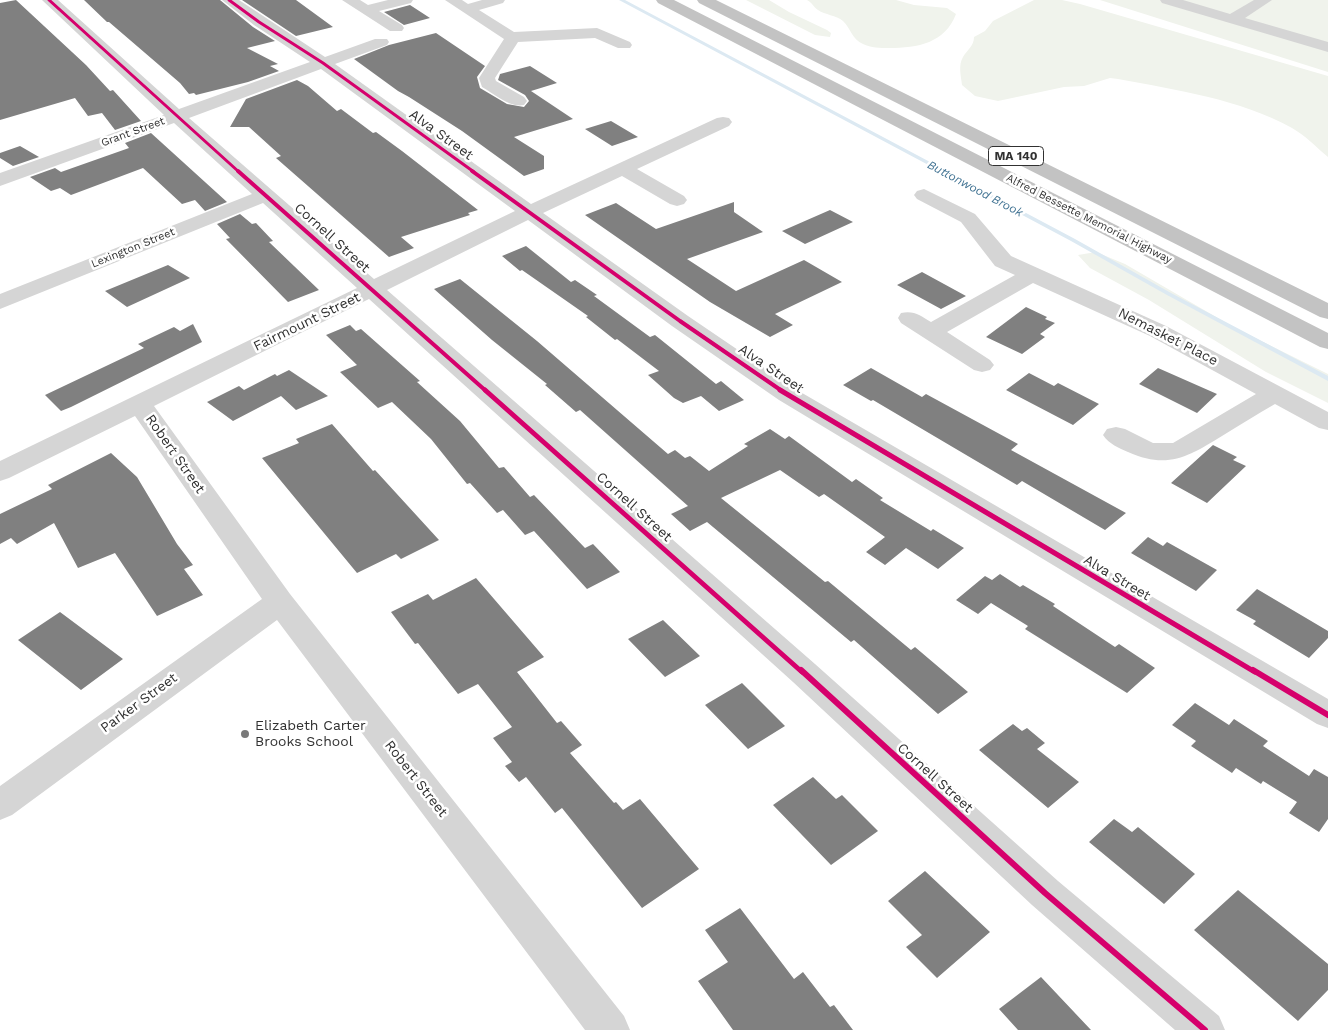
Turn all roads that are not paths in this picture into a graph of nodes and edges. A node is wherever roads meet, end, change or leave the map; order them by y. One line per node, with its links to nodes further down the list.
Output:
1 (49, 0): 21 (street, Cornell Street)
2 (229, 0): 19 (street, Alva Street)
3 (349, 0): 12 (street)
4 (406, 0): 12 (street)
5 (452, 0): 11 (street)
6 (498, 0): 11 (street)
7 (663, 0): 35 (highway, Alfred Bessette Memorial Highway / MA 140)
8 (704, 0): 32 (highway, Alfred Bessette Memorial Highway / MA 140)
9 (1167, 0): 13 (street)
10 (1265, 0): 13 (street)
11 (467, 9): 15 (street)
12 (366, 10): 14 (street)
13 (1232, 19): 18 (street)
14 (396, 28)
15 (513, 37): 17 (street); 20 (street)
16 (381, 42): 19 (street, Grant Street)
17 (624, 45)
18 (1328, 47)
19 (323, 63): 21 (street, Grant Street); 28 (street, Alva Street)
20 (518, 101)
21 (178, 116): 24 (street, Grant Street); 25 (street, Cornell Street)
22 (723, 122): 23 (street, Fairmount Street)
23 (621, 168): 27 (street); 28 (street, Fairmount Street)
24 (0, 180)
25 (266, 195): 30 (street, Cornell Street); 31 (street, Lexington Street)
26 (924, 195): 29 (street, Nemasket Place)
27 (677, 200)
28 (529, 212): 30 (street, Fairmount Street); 43 (street, Alva Street)
29 (1032, 274): 34 (street); 37 (street, Nemasket Place)
30 (374, 290): 38 (street, Fairmount Street); 46 (street, Cornell Street)
31 (0, 302)
32 (1328, 312)
33 (909, 318): 34 (street)
34 (931, 332): 36 (street)
35 (1328, 342)
36 (982, 365)
37 (1275, 393): 39 (street, Nemasket Place); 40 (street)
38 (139, 403): 41 (street, Fairmount Street); 42 (street, Robert Street)
39 (1328, 422)
40 (1116, 435)
41 (0, 472)
42 (280, 602): 44 (street, Parker Street); 45 (street, Robert Street)
43 (1328, 715)
44 (0, 805)
45 (610, 1030)
46 (1205, 1030)

